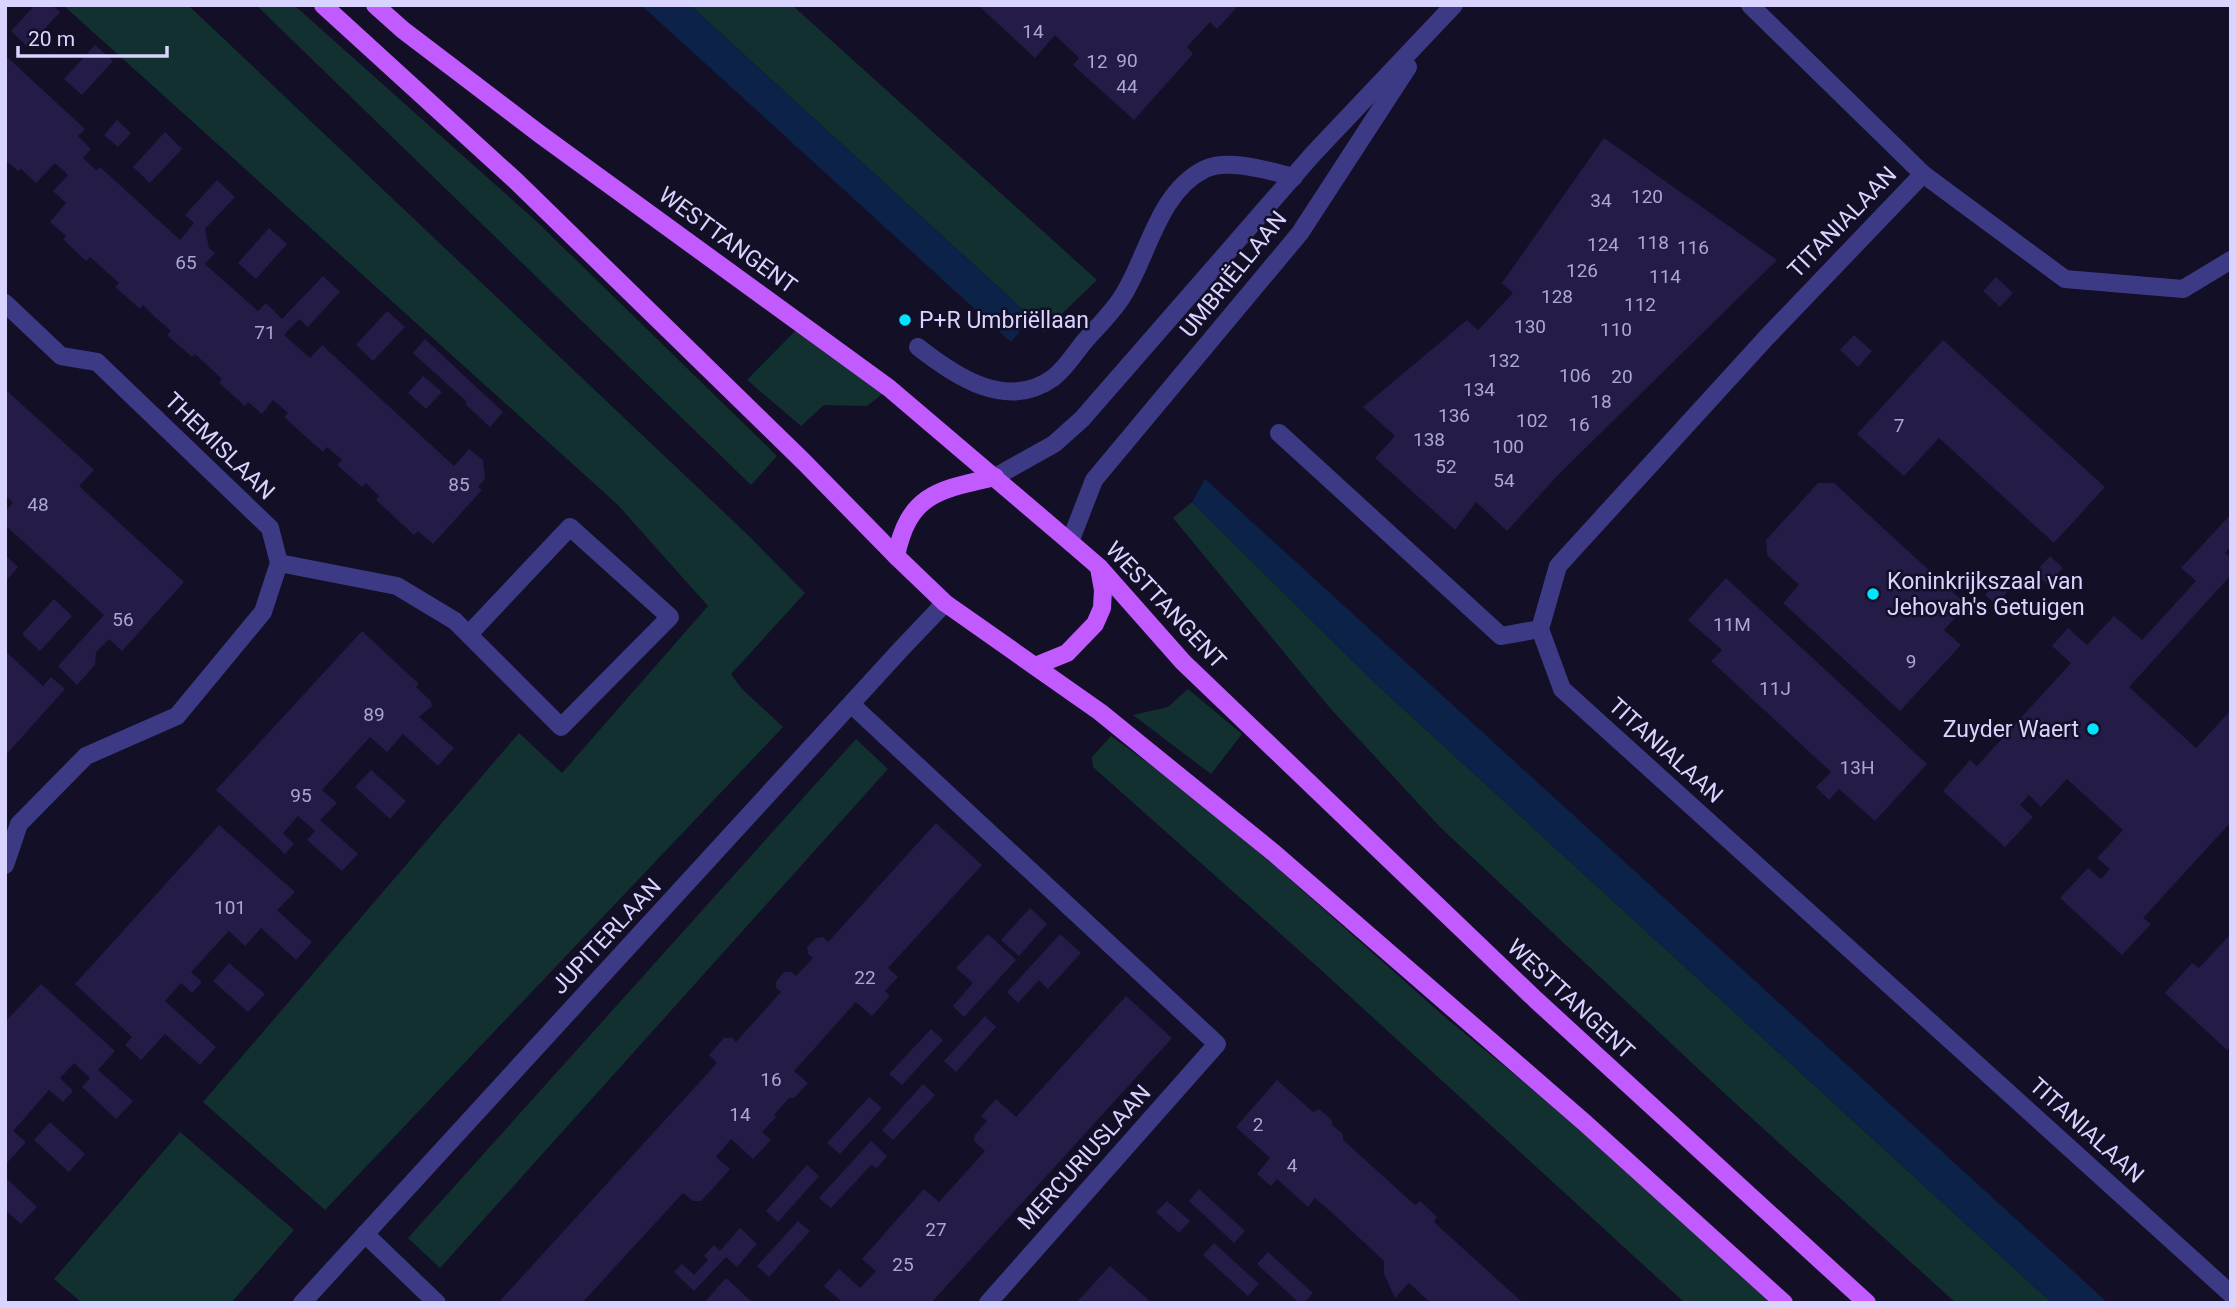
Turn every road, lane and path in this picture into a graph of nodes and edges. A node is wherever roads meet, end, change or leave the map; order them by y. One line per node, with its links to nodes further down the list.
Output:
1 (323, 5): 14 (main road)
2 (375, 5): 12 (main road, WESTTANGENT)
3 (1454, 5): 5 (street, UMBRIËLLAAN)
4 (1750, 5): 6 (street, TITANIALAAN)
5 (1431, 32): 7 (street, UMBRIËLLAAN); 13 (street, UMBRIËLLAAN)
6 (1923, 174): 8 (street, TITANIALAAN); 18 (street, TITANIALAAN)
7 (1294, 177): 10 (street, UMBRIËLLAAN); 12 (street, UMBRIËLLAAN)
8 (2231, 260)
9 (5, 303): 15 (street, THEMISLAAN)
10 (918, 347)
11 (1279, 433): 18 (street)
12 (995, 477): 13 (main road, WESTTANGENT); 14 (main road)
13 (1070, 541): 16 (main road, WESTTANGENT)
14 (896, 556): 17 (main road)
15 (279, 563): 19 (street); 22 (street)
16 (1099, 567): 20 (main road); 29 (main road, WESTTANGENT)
17 (945, 603): 20 (main road); 21 (street, JUPITERLAAN)
18 (1540, 629): 24 (street, TITANIALAAN)
19 (469, 634): 19 (street)
20 (1035, 666): 28 (main road)
21 (852, 705): 23 (street, JUPITERLAAN); 27 (street, MERCURIUSLAAN)
22 (5, 865)
23 (365, 1234): 25 (street, JUPITERLAAN); 26 (street)
24 (2231, 1294)
25 (302, 1303)
26 (437, 1303)
27 (988, 1303)
28 (1784, 1303)
29 (1867, 1303)

